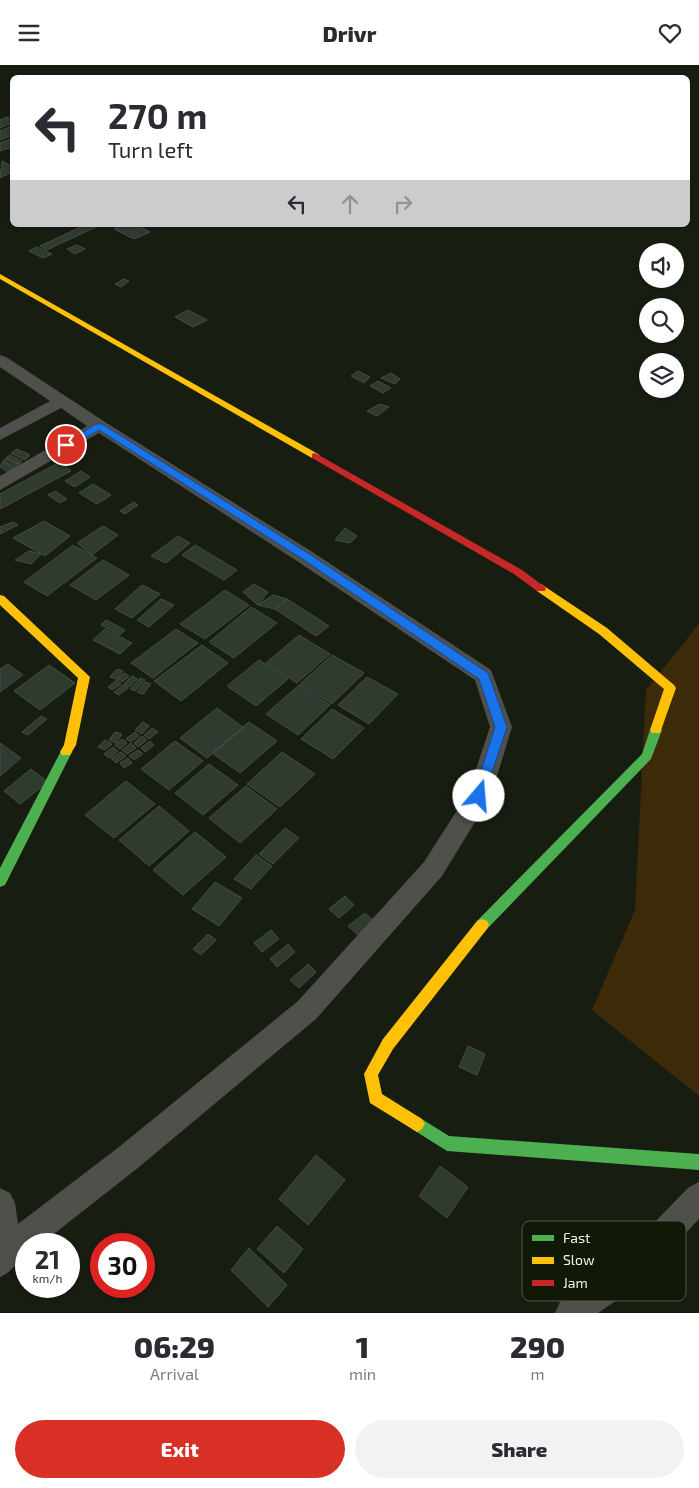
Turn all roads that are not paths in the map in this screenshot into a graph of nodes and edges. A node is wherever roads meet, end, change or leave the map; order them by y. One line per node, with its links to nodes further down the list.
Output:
1 (0, 276): 9 (street)
2 (0, 359): 3 (street)
3 (61, 402): 4 (street); 5 (street)
4 (99, 426): 6 (street); 13 (street)
5 (0, 435)
6 (0, 485)
7 (0, 599): 8 (street)
8 (0, 881)
9 (699, 1162)
10 (699, 1197): 12 (street)
11 (0, 1203): 13 (street)
12 (676, 1221)
13 (2, 1253)
14 (588, 1301): 15 (street)
15 (571, 1313)

